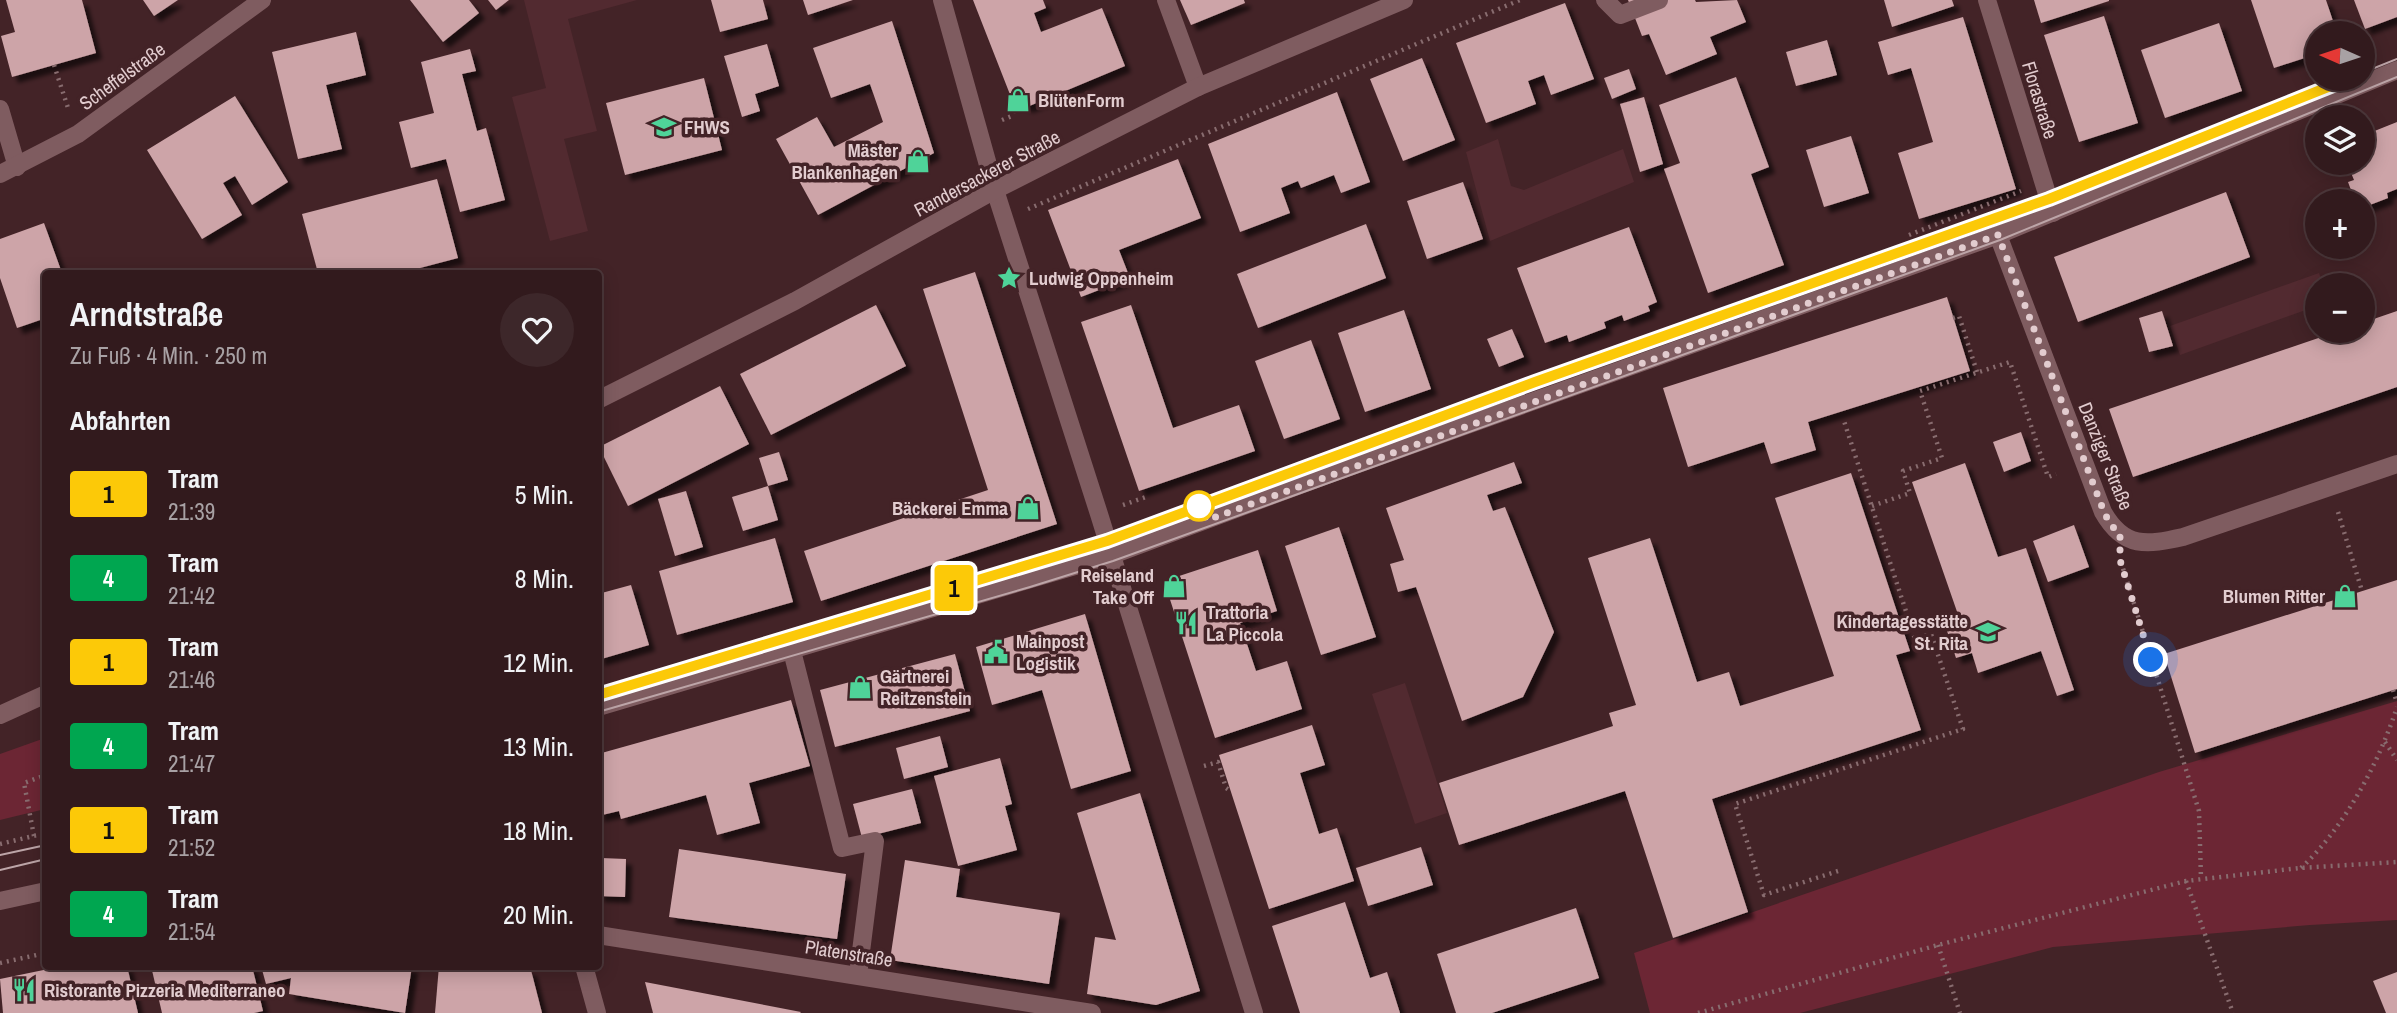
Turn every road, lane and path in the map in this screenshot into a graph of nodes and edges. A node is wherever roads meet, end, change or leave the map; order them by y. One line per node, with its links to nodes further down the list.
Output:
1 (262, 0): 15 (street, Scheffelstraße)
2 (942, 0): 18 (street)
3 (1166, 0): 11 (street)
4 (1404, 0): 11 (street, Randersackerer Straße)
5 (1520, 0): 20 (path)
6 (1605, 0): 7 (street)
7 (1659, 0)
8 (1987, 0): 19 (street, Florastraße)
9 (54, 65): 15 (path)
10 (2397, 70): 19 (street)
11 (1198, 87): 18 (street, Randersackerer Straße)
12 (1018, 100): 14 (path)
13 (0, 109): 16 (street)
14 (1012, 116)
15 (78, 134): 16 (street, Scheffelstraße)
16 (18, 167): 17 (street, Scheffelstraße)
17 (0, 174)
18 (995, 190): 20 (street); 24 (street, Randersackerer Straße)
19 (2053, 213): 21 (street)
20 (1004, 219): 31 (street)
21 (1998, 235): 30 (street, Danziger Straße); 31 (street)
22 (1953, 318): 23 (path)
23 (1977, 372): 27 (path); 29 (path)
24 (602, 398)
25 (1844, 421): 29 (path)
26 (2397, 464): 28 (street, Danziger Straße)
27 (2056, 474)
28 (2330, 486): 30 (street, Danziger Straße); 32 (path)
29 (1872, 506): 47 (path)
30 (2120, 534): 48 (path)
31 (1112, 555): 33 (street); 60 (street)
32 (2362, 591)
33 (792, 651): 37 (street); 57 (street)
34 (2393, 690): 36 (path)
35 (42, 696): 38 (street)
36 (2397, 705): 39 (path)
37 (602, 706)
38 (0, 715)
39 (2384, 741): 40 (path); 46 (path)
40 (2397, 760)
41 (42, 776): 43 (path)
42 (42, 834): 43 (path)
43 (34, 836): 44 (path)
44 (0, 844)
45 (2397, 862): 46 (path)
46 (2300, 868): 48 (path)
47 (1838, 871)
48 (2202, 878): 49 (path)
49 (2186, 881): 53 (path); 63 (path)
50 (42, 892): 51 (street)
51 (0, 901)
52 (602, 936): 57 (street, Platenstraße)
53 (1938, 946): 61 (path); 62 (path)
54 (42, 954): 55 (path)
55 (0, 963)
56 (585, 970): 58 (street)
57 (858, 975): 59 (street, Platenstraße)
58 (597, 1013)
59 (1092, 1013)
60 (1254, 1013)
61 (1698, 1013)
62 (1960, 1013)
63 (2233, 1013)

